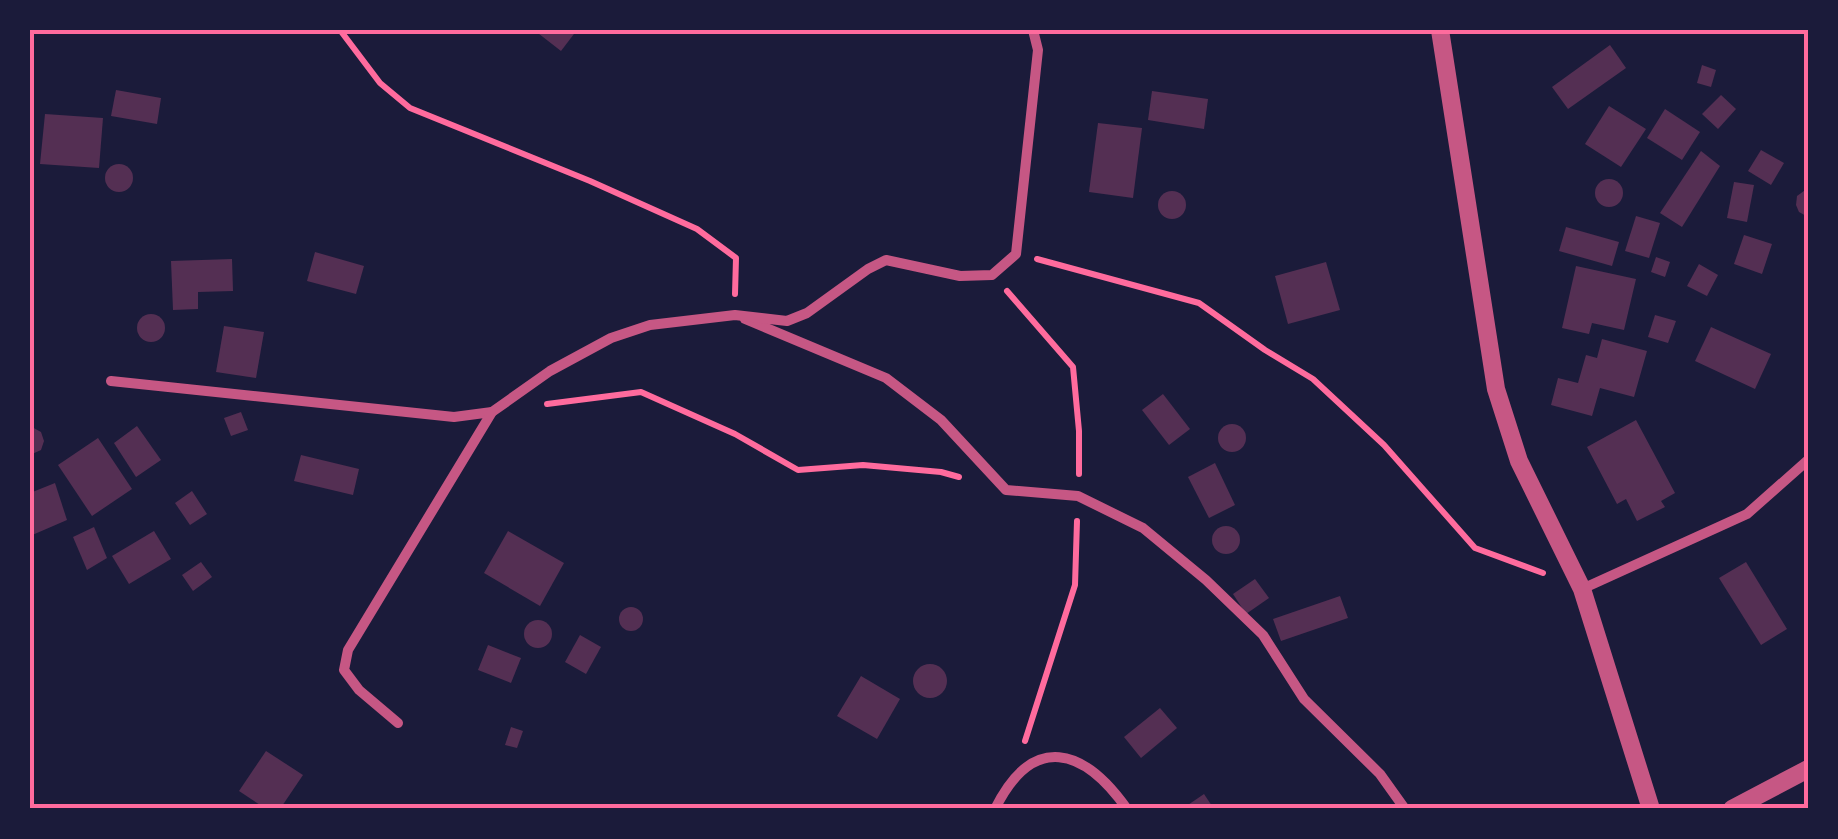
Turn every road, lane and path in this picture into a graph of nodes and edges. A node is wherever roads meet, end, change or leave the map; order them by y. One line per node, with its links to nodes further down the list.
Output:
1 (340, 30): 5 (path)
2 (1033, 30): 4 (street)
3 (1440, 30): 10 (street)
4 (1016, 254): 5 (street); 10 (path)
5 (735, 315): 7 (street); 9 (street)
6 (111, 381): 7 (street)
7 (492, 412): 9 (path); 11 (street)
8 (1808, 460): 10 (street)
9 (1006, 490): 15 (street)
10 (1582, 589): 16 (street)
11 (398, 723)
12 (1808, 769): 17 (street)
13 (994, 809): 14 (street)
14 (1127, 809)
15 (1405, 809)
16 (1651, 809)
17 (1732, 809)

